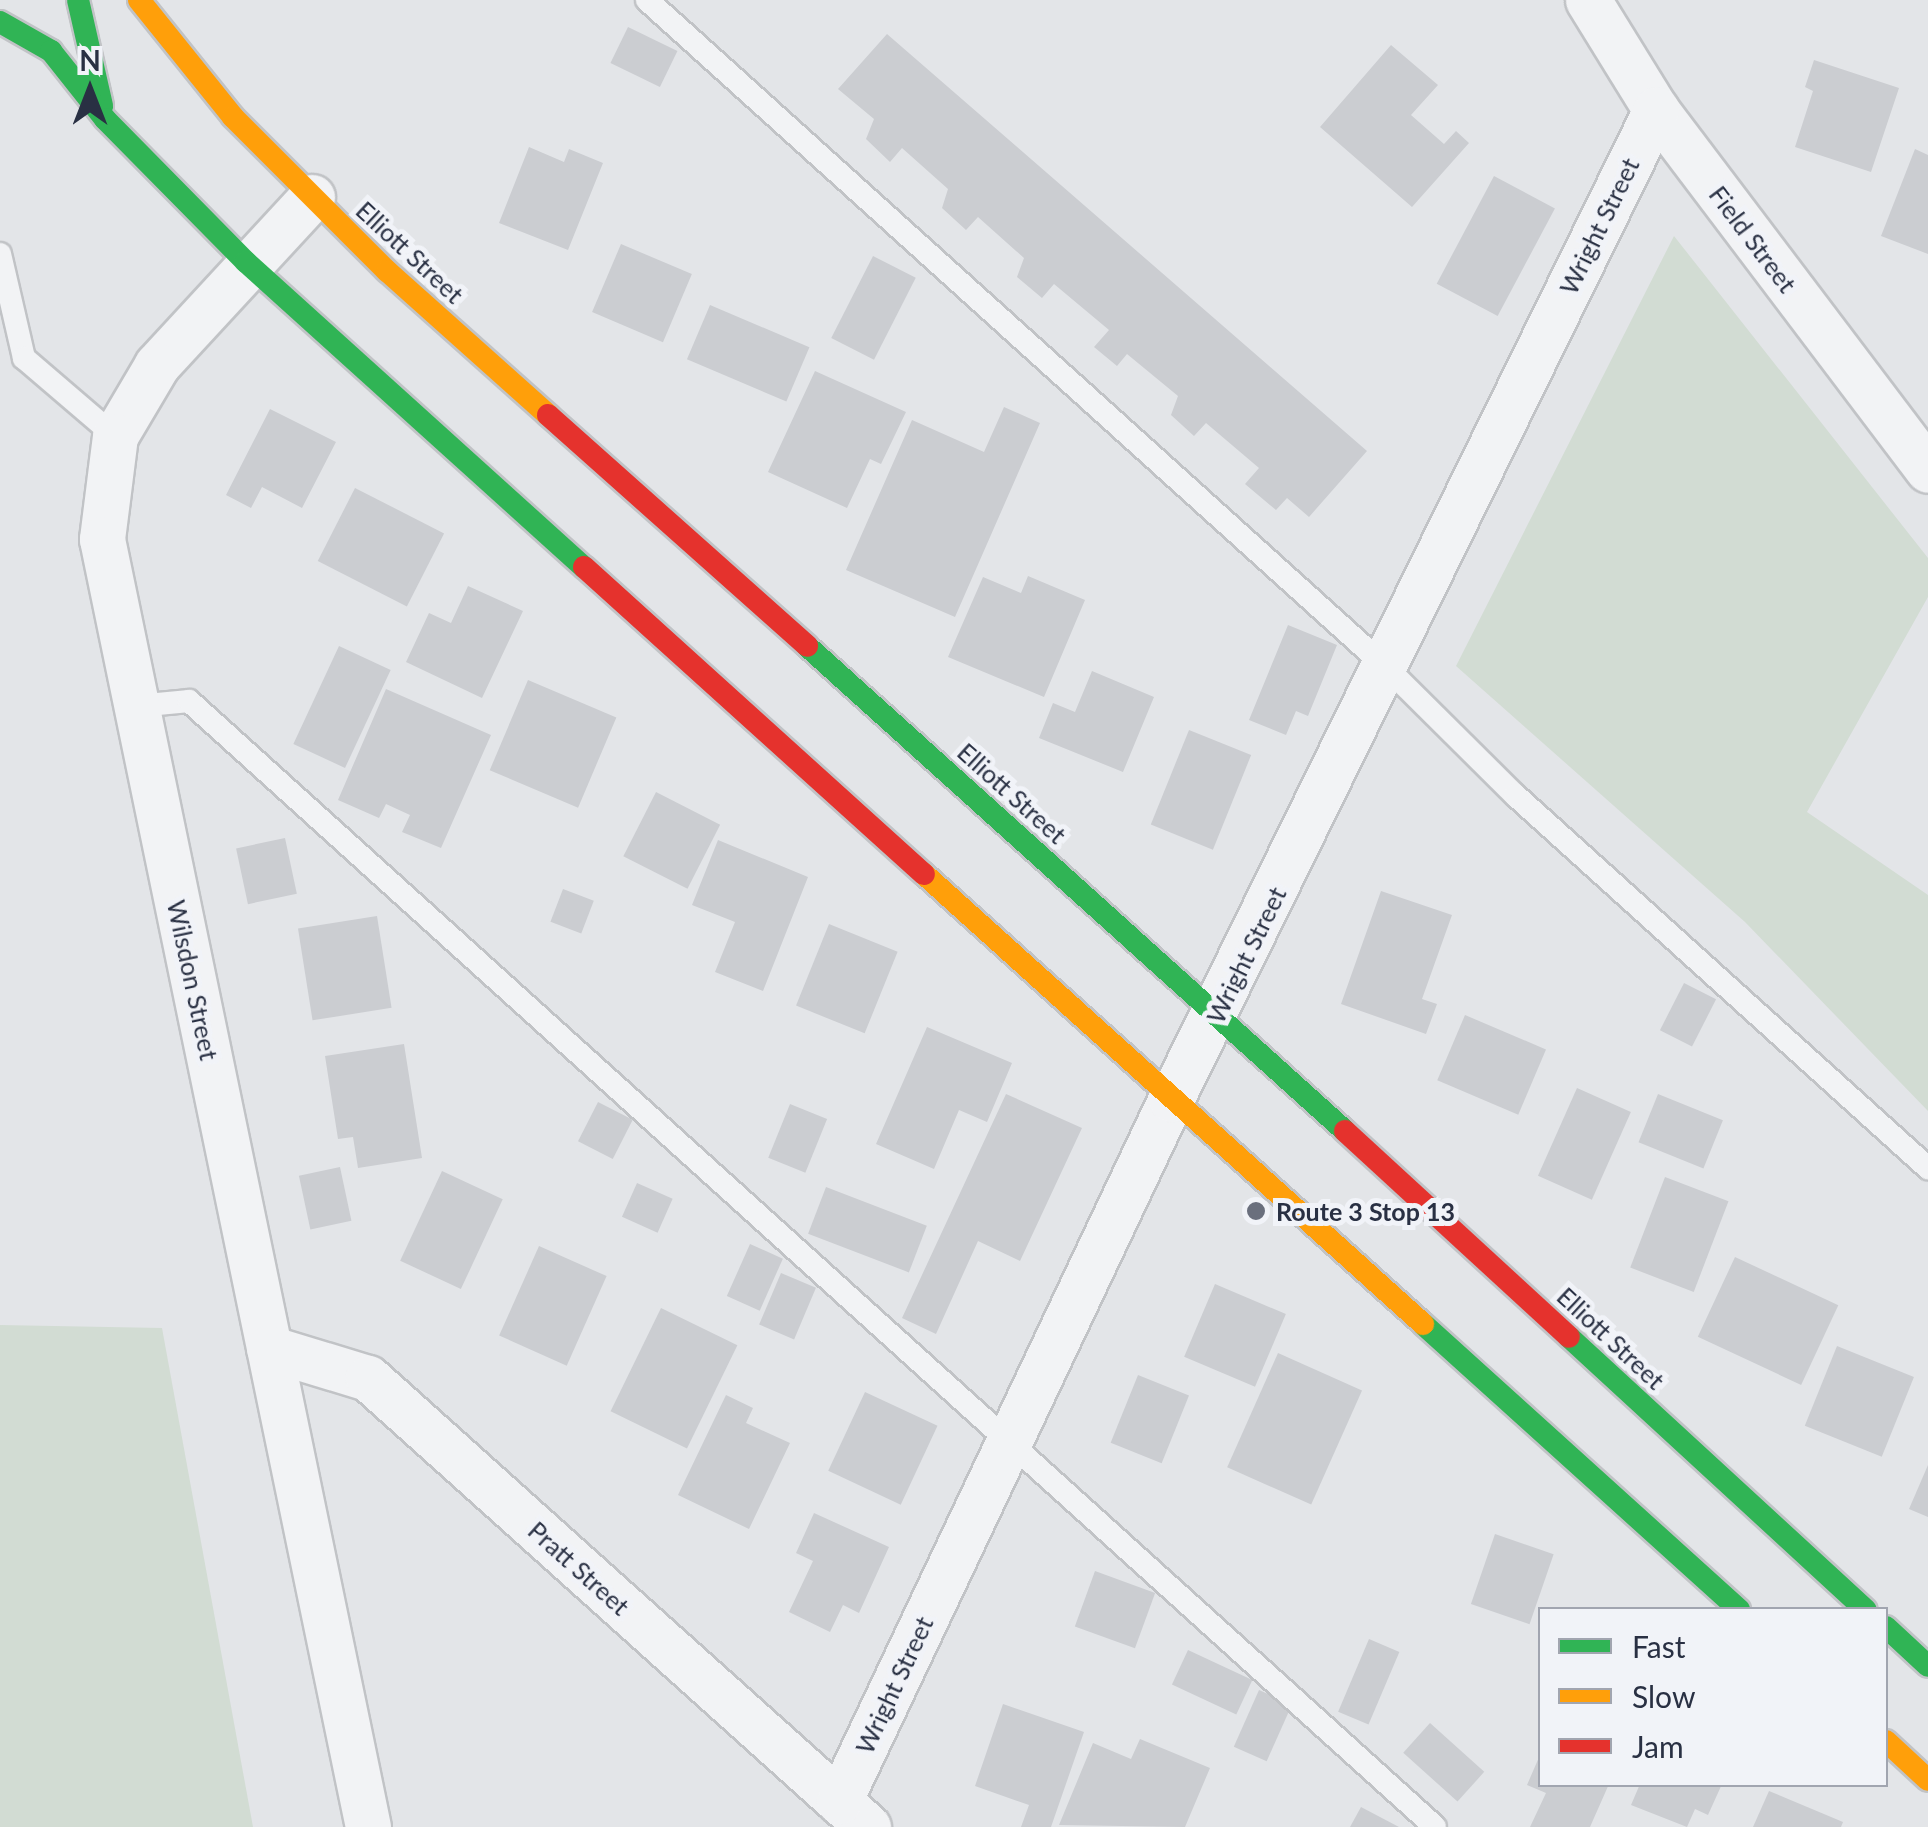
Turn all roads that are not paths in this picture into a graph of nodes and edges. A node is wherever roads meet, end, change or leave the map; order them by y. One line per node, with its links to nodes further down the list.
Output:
1 (78, 0): 9 (street)
2 (140, 0): 7 (street, Elliott Street)
3 (647, 0): 16 (lane)
4 (1588, 0): 8 (street, Field Street)
5 (183, 12): 7 (street)
6 (0, 22): 9 (street)
7 (171, 37): 10 (street, Elliott Street)
8 (1656, 110): 15 (street, Field Street); 16 (street, Wright Street)
9 (104, 119): 12 (street)
10 (312, 197): 12 (street, Wilsdon Street); 18 (street, Elliott Street)
11 (0, 254): 13 (lane)
12 (246, 262): 14 (street, Wilsdon Street); 19 (street)
13 (12, 358): 14 (lane)
14 (115, 436): 17 (street, Wilsdon Street)
15 (1928, 470)
16 (1386, 667): 18 (street, Wright Street); 20 (lane)
17 (137, 706): 21 (street, Wilsdon Street); 22 (lane)
18 (1218, 1014): 19 (street, Wright Street); 24 (street, Elliott Street)
19 (1171, 1099): 22 (street, Wright Street); 23 (street)
20 (1928, 1168)
21 (269, 1348): 29 (street, Pratt Street); 30 (street, Wilsdon Street)
22 (1009, 1442): 29 (street, Wright Street); 31 (lane)
23 (1736, 1607)
24 (1863, 1607)
25 (1888, 1629): 26 (street)
26 (1928, 1666)
27 (1888, 1744): 28 (street)
28 (1928, 1780)
29 (854, 1814)
30 (368, 1827)
31 (1435, 1827)

